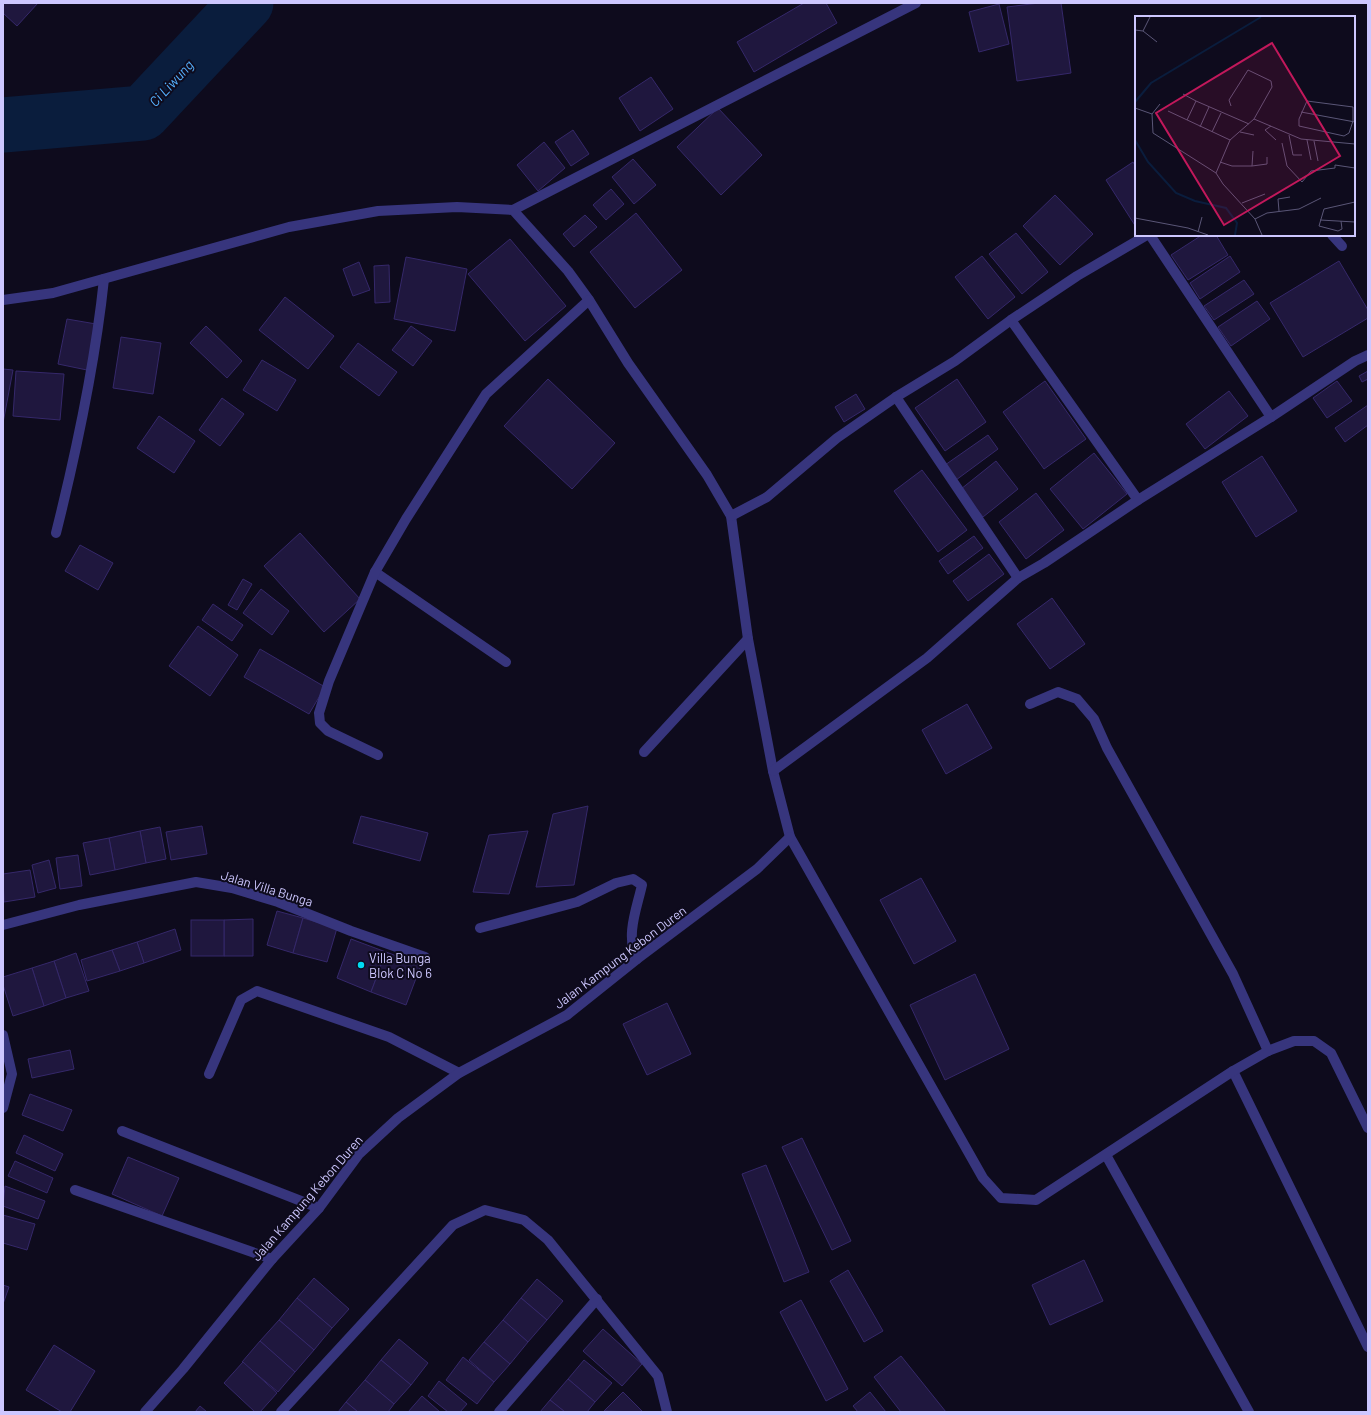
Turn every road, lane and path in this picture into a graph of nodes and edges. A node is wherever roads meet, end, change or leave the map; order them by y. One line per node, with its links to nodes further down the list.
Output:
1 (916, 3): 2 (street)
2 (513, 210): 7 (street); 9 (street)
3 (1146, 236): 10 (street)
4 (1149, 236): 13 (street)
5 (1333, 236): 6 (street)
6 (1342, 246)
7 (104, 279): 8 (street); 16 (street)
8 (3, 300)
9 (589, 300): 15 (street); 17 (street)
10 (1011, 320): 12 (street); 14 (street)
11 (1368, 355): 13 (street)
12 (896, 397): 15 (street); 18 (street)
13 (1271, 417): 14 (street)
14 (1138, 500): 18 (street)
15 (731, 516): 19 (street)
16 (56, 533)
17 (375, 572): 20 (street); 23 (street)
18 (1018, 578): 24 (street)
19 (748, 639): 22 (street); 24 (street)
20 (506, 662)
21 (1030, 704): 31 (street)
22 (644, 752)
23 (378, 755)
24 (773, 771): 25 (street)
25 (790, 837): 29 (street, Jalan Kampung Kebon Duren); 38 (street)
26 (3, 925): 28 (street, Jalan Villa Bunga)
27 (480, 928): 29 (street)
28 (425, 957)
29 (637, 958): 33 (street, Jalan Kampung Kebon Duren)
30 (3, 1035): 35 (street)
31 (1268, 1051): 32 (street); 36 (street)
32 (1233, 1071): 38 (street); 43 (street)
33 (459, 1073): 34 (street); 40 (street, Jalan Kampung Kebon Duren)
34 (210, 1074)
35 (3, 1108)
36 (1368, 1128)
37 (122, 1131): 40 (street)
38 (1106, 1155): 48 (street)
39 (75, 1190): 41 (street)
40 (319, 1208): 41 (street, Jalan Kampung Kebon Duren)
41 (272, 1259): 44 (street, Jalan Kampung Kebon Duren)
42 (597, 1299): 45 (street); 46 (street); 47 (street)
43 (1368, 1347)
44 (145, 1412)
45 (281, 1412)
46 (499, 1412)
47 (667, 1412)
48 (1249, 1412)

